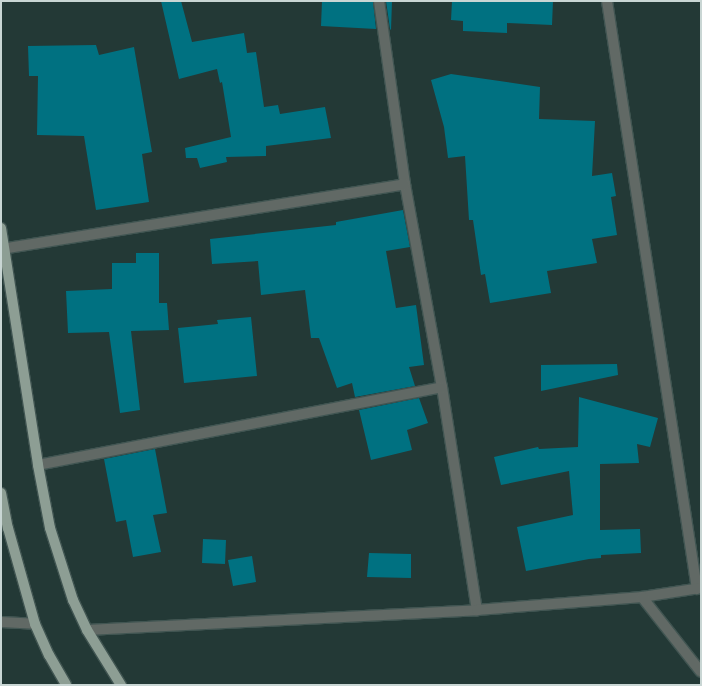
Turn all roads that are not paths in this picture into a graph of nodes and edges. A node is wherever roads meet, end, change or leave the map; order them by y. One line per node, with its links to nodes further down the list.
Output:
1 (379, 1): 3 (street)
2 (607, 1): 9 (street)
3 (405, 184): 5 (street); 6 (street)
4 (1, 228): 5 (main road)
5 (3, 249): 7 (main road)
6 (442, 387): 7 (street); 11 (street)
7 (38, 464): 14 (main road)
8 (1, 492): 13 (main road)
9 (699, 589): 10 (street)
10 (642, 597): 11 (street); 15 (street)
11 (477, 610): 14 (street)
12 (1, 622): 13 (street)
13 (35, 624): 16 (main road)
14 (87, 630): 17 (main road)
15 (701, 672)
16 (66, 685)
17 (121, 685)

